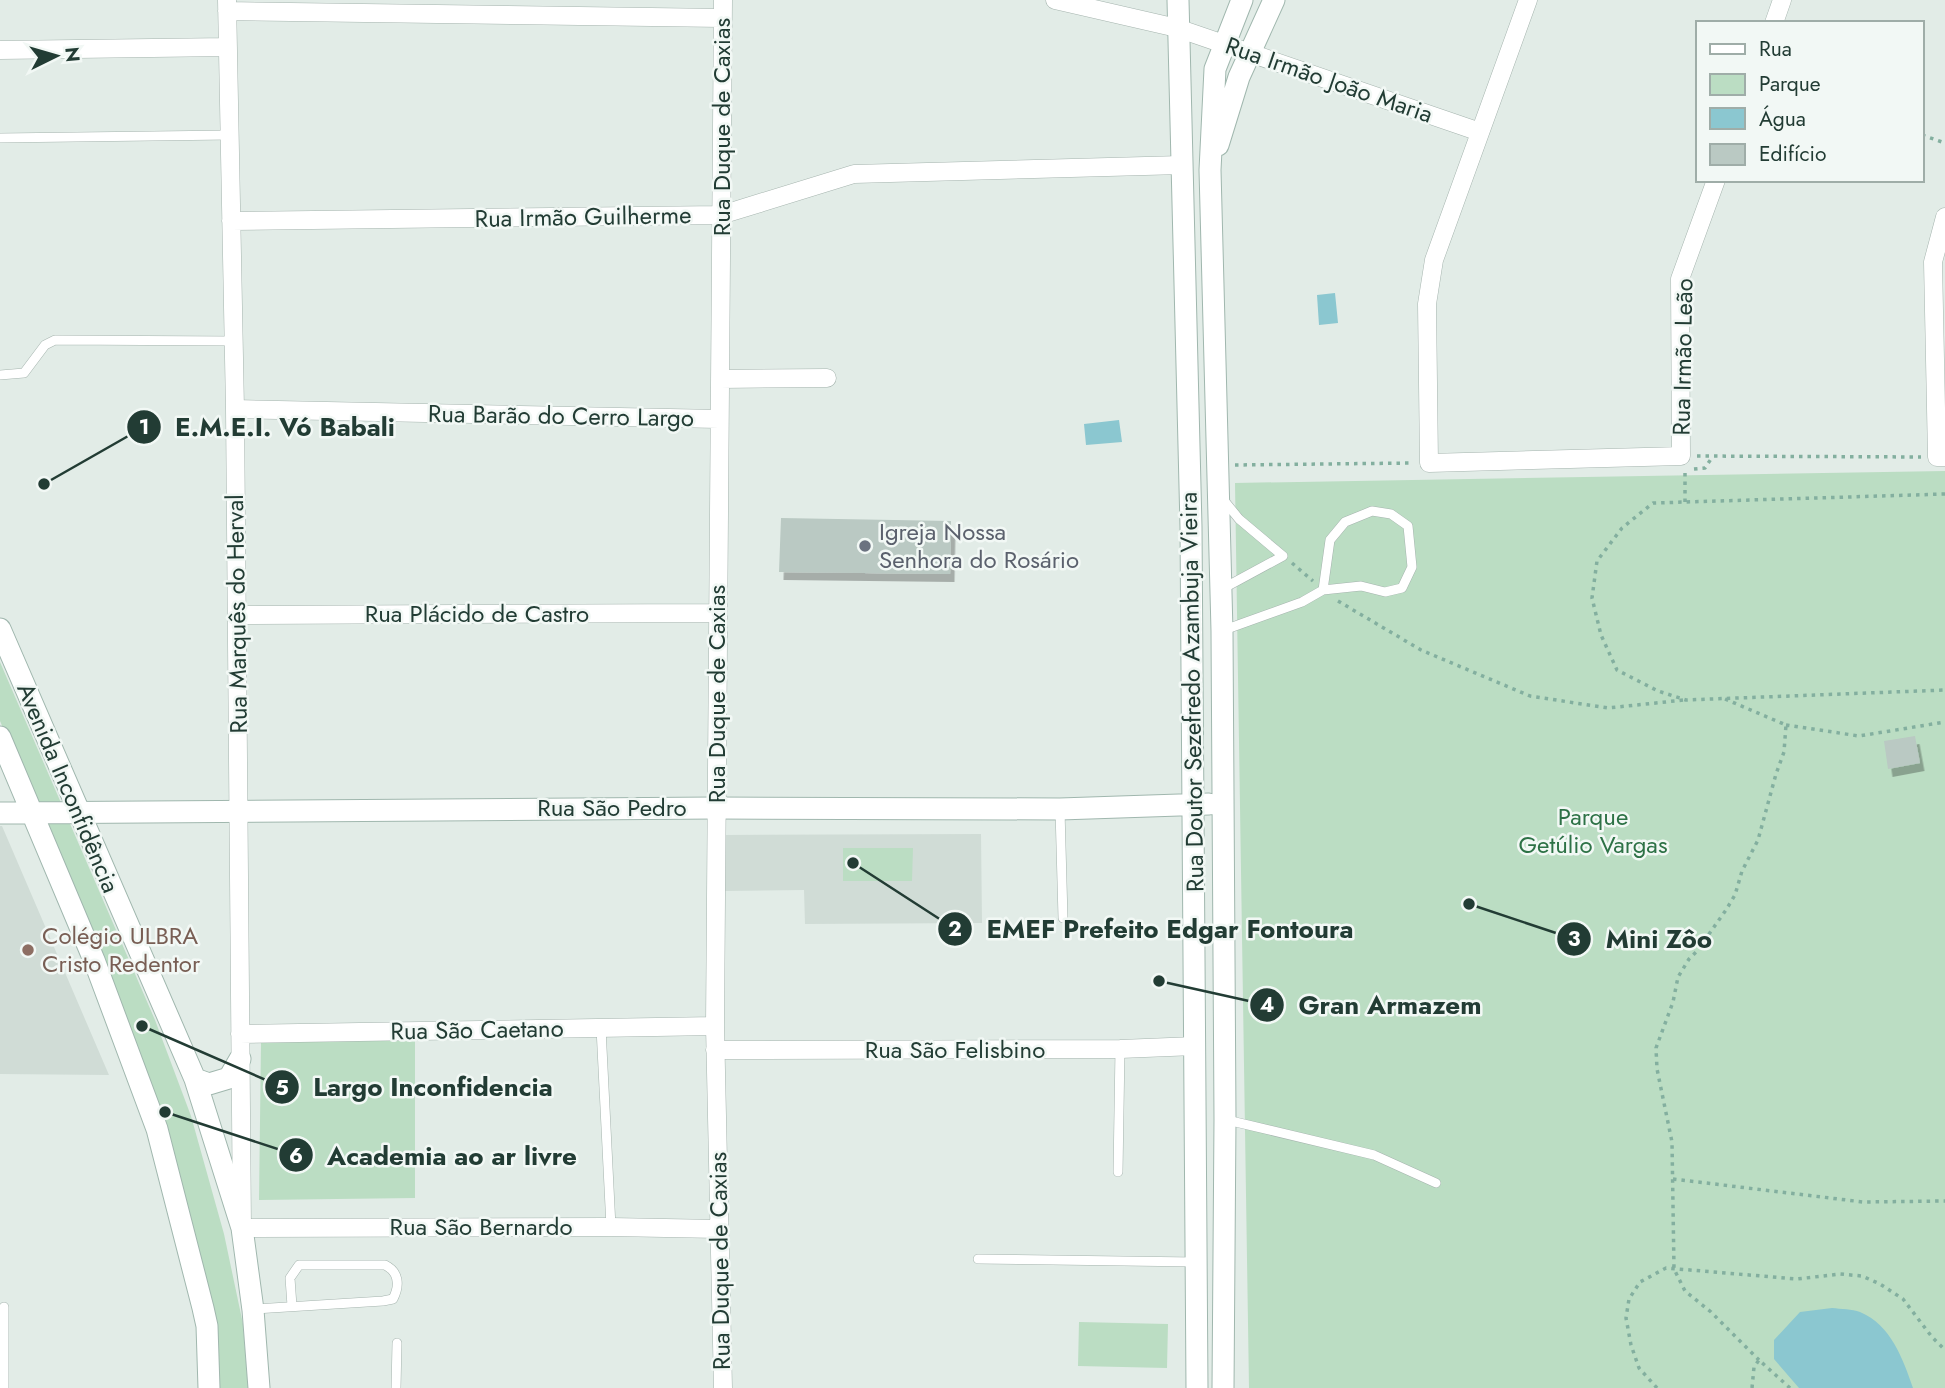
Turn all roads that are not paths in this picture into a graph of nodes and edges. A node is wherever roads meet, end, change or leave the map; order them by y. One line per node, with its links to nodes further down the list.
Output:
1 (1055, 0): 11 (street, Rua Irmão João Maria)
2 (1178, 0): 11 (main road, Rua Doutor Sezefredo Azambuja Vieira)
3 (1242, 0): 12 (main road, Rua Doutor Sezefredo Azambuja Vieira)
4 (1274, 0): 15 (main road, Rua Doutor Sezefredo Azambuja Vieira)
5 (1528, 0): 16 (street)
6 (1782, 0): 10 (street)
7 (227, 5): 8 (street); 13 (street, Rua Marquês do Herval)
8 (470, 7): 9 (street)
9 (722, 9): 22 (street, Rua Duque de Caxias)
10 (1775, 21)
11 (1177, 28): 12 (street, Rua Irmão João Maria); 19 (main road, Rua Doutor Sezefredo Azambuja Vieira)
12 (1223, 44): 15 (street, Rua Irmão João Maria); 20 (main road, Rua Doutor Sezefredo Azambuja Vieira)
13 (228, 47): 14 (street); 17 (street, Rua Marquês do Herval)
14 (0, 50)
15 (1249, 52): 16 (street, Rua Irmão João Maria); 20 (main road, Rua Doutor Sezefredo Azambuja Vieira)
16 (1480, 132): 21 (street, Rua Irmão Leão)
17 (229, 135): 18 (lane); 24 (street, Rua Marquês do Herval)
18 (0, 138)
19 (1182, 165): 22 (street, Rua Irmão Guilherme); 40 (main road, Rua Doutor Sezefredo Azambuja Vieira)
20 (1210, 170): 32 (main road, Rua Doutor Sezefredo Azambuja Vieira)
21 (1715, 182)
22 (721, 215): 24 (street, Rua Irmão Guilherme); 28 (street, Rua Duque de Caxias)
23 (1944, 220): 31 (street)
24 (231, 221): 25 (street, Rua Marquês do Herval)
25 (233, 341): 26 (lane); 29 (street, Rua Marquês do Herval)
26 (0, 375)
27 (827, 378): 28 (street)
28 (720, 379): 30 (street, Rua Duque de Caxias)
29 (234, 410): 30 (street, Rua Barão do Cerro Largo); 36 (street, Rua Marquês do Herval)
30 (719, 419): 35 (street, Rua Duque de Caxias)
31 (1941, 457)
32 (1219, 495): 33 (main road, Rua Doutor Sezefredo Azambuja Vieira); 33 (lane)
33 (1220, 590): 38 (main road, Rua Doutor Sezefredo Azambuja Vieira)
34 (1323, 590): 34 (lane); 38 (lane)
35 (718, 612): 36 (street, Rua Plácido de Castro); 42 (street, Rua Duque de Caxias)
36 (237, 615): 44 (street, Rua Marquês do Herval)
37 (0, 629): 47 (main road, Avenida Inconfidência)
38 (1222, 631): 41 (main road, Rua Doutor Sezefredo Azambuja Vieira)
39 (0, 737): 46 (main road, Avenida Inconfidência)
40 (1195, 804): 41 (main road, Rua São Pedro); 43 (main road, Rua São Pedro); 52 (main road, Rua Doutor Sezefredo Azambuja Vieira)
41 (1223, 804): 57 (main road, Rua Doutor Sezefredo Azambuja Vieira)
42 (716, 808): 43 (main road, Rua São Pedro); 44 (main road, Rua São Pedro); 49 (street, Rua Duque de Caxias)
43 (1060, 809): 48 (lane)
44 (239, 810): 47 (main road, Rua São Pedro); 51 (street, Rua Marquês do Herval)
45 (0, 813): 46 (main road, Rua São Pedro)
46 (33, 813): 47 (main road, Rua São Pedro); 70 (main road, Avenida Inconfidência)
47 (80, 813): 56 (main road, Avenida Inconfidência)
48 (1063, 918)
49 (715, 1026): 50 (street, Rua São Caetano); 54 (street, Rua Duque de Caxias)
50 (601, 1028): 51 (street, Rua São Caetano); 60 (lane)
51 (240, 1034): 55 (street, Rua Marquês do Herval)
52 (1195, 1046): 53 (street, Rua São Felisbino); 64 (main road, Rua Doutor Sezefredo Azambuja Vieira)
53 (1120, 1049): 54 (street, Rua São Felisbino); 58 (lane)
54 (715, 1050): 62 (street, Rua Duque de Caxias)
55 (240, 1059): 56 (main road); 61 (street, Rua Marquês do Herval)
56 (195, 1079): 61 (main road, Avenida Inconfidência)
57 (1225, 1119): 59 (lane); 75 (main road, Rua Doutor Sezefredo Azambuja Vieira)
58 (1118, 1172)
59 (1436, 1183)
60 (611, 1227): 61 (street, Rua São Bernardo); 62 (street, Rua São Bernardo)
61 (243, 1228): 67 (main road, Avenida Inconfidência)
62 (719, 1229): 73 (street, Rua Duque de Caxias)
63 (978, 1259): 64 (lane)
64 (1196, 1262): 74 (main road, Rua Doutor Sezefredo Azambuja Vieira)
65 (292, 1306): 65 (lane); 67 (lane)
66 (4, 1307): 69 (lane)
67 (253, 1310): 71 (main road, Avenida Inconfidência)
68 (397, 1343): 72 (lane)
69 (4, 1388)
70 (209, 1388)
71 (259, 1388)
72 (396, 1388)
73 (723, 1388)
74 (1197, 1388)
75 (1223, 1388)

